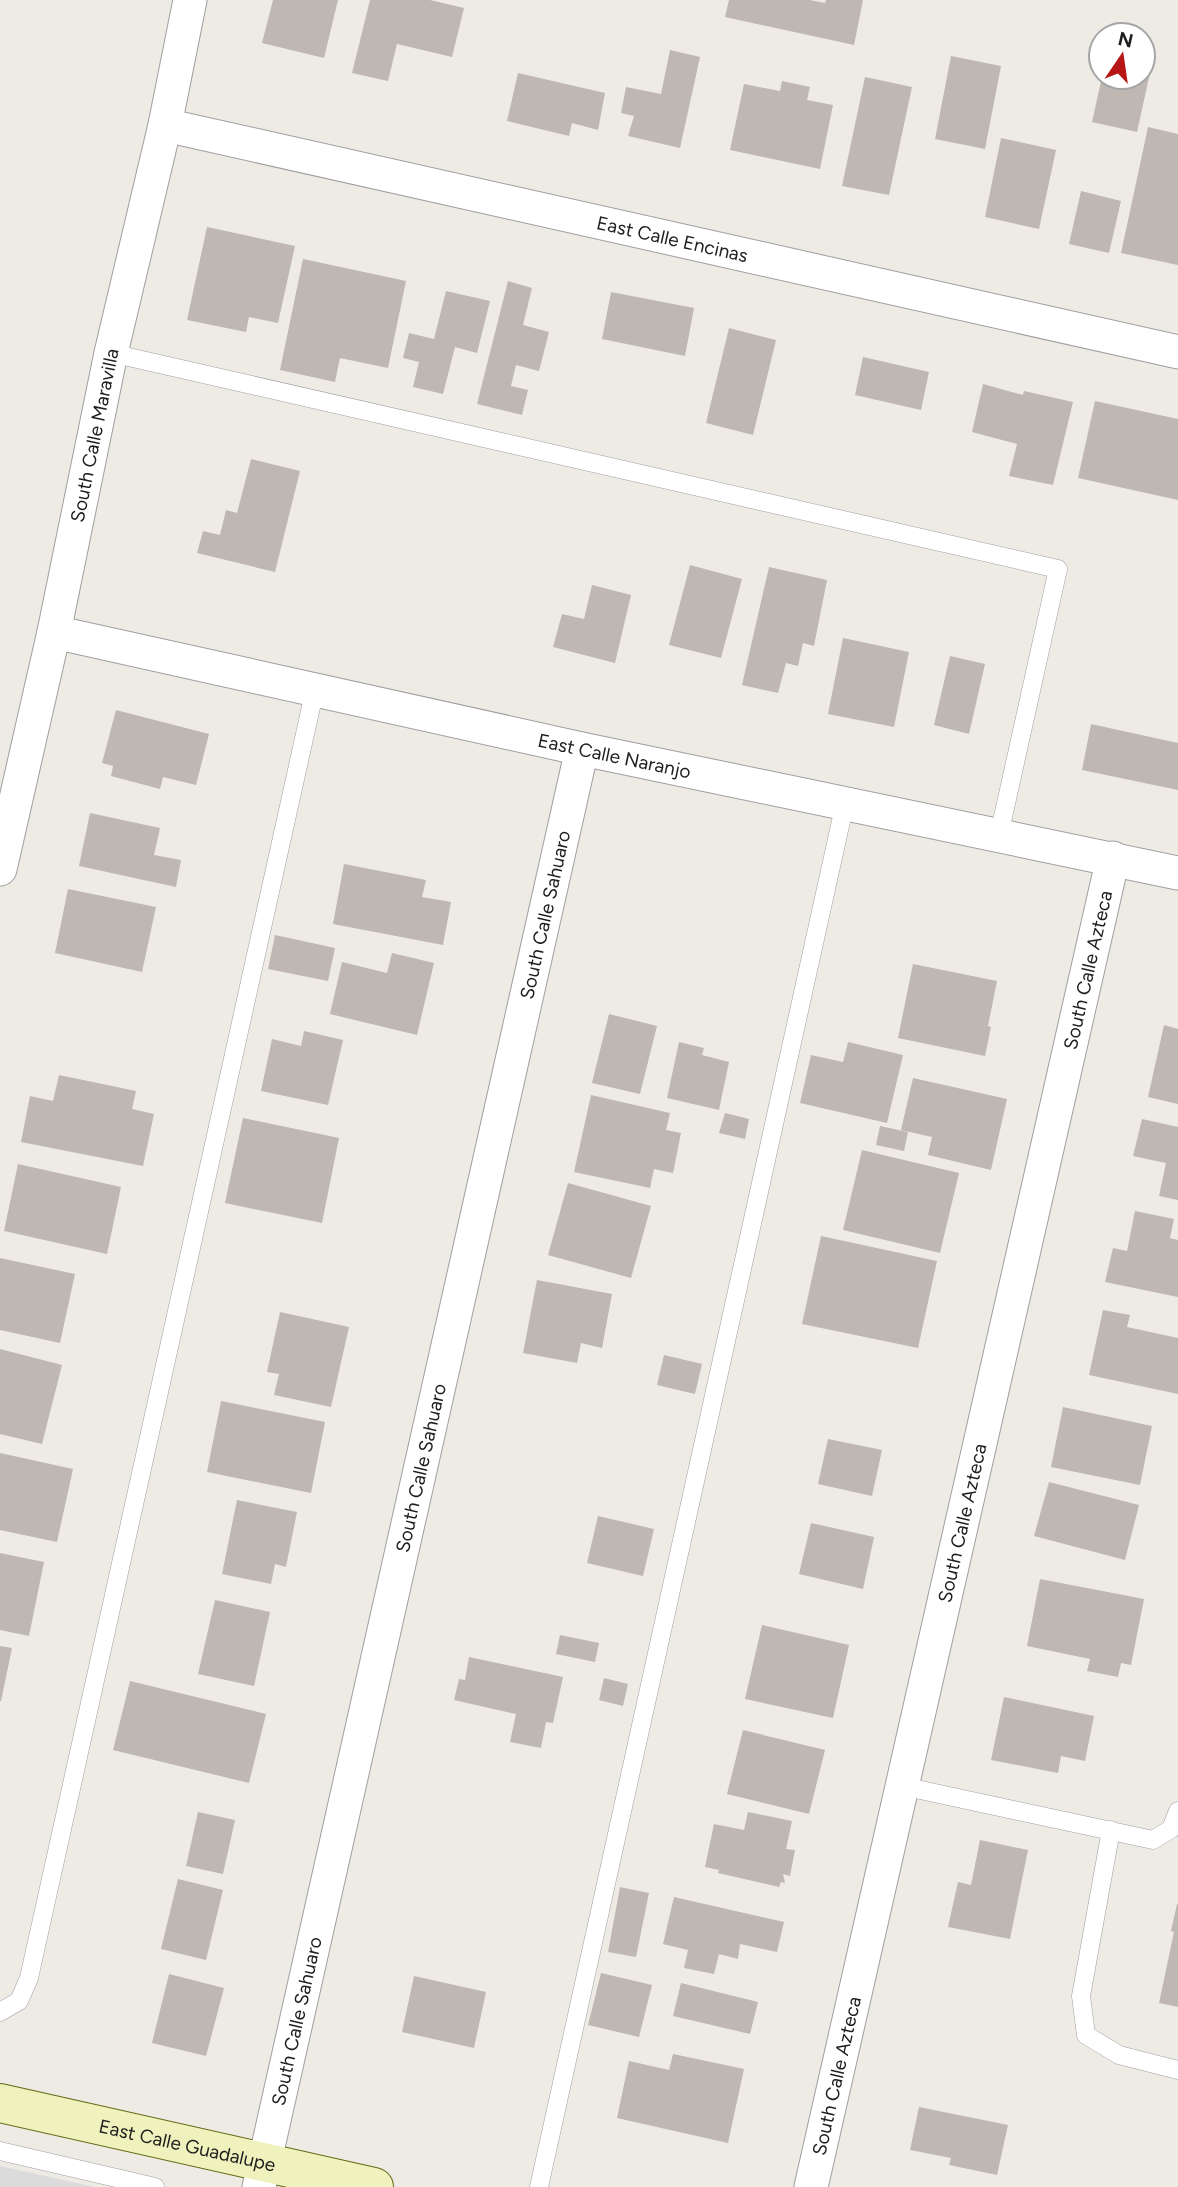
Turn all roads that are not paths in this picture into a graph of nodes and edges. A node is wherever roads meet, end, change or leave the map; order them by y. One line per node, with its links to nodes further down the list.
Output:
1 (190, 0): 2 (street, South Calle Maravilla)
2 (165, 125): 3 (street, East Calle Encinas); 4 (street, South Calle Maravilla)
3 (1178, 352)
4 (111, 353): 5 (street, South Calle Maravilla); 9 (lane)
5 (54, 632): 6 (street, East Calle Naranjo); 11 (street, South Calle Maravilla)
6 (315, 689): 7 (street, East Calle Naranjo); 16 (lane)
7 (582, 749): 8 (street, East Calle Naranjo); 20 (street, South Calle Sahuaro)
8 (845, 803): 9 (street, East Calle Naranjo); 23 (lane)
9 (999, 835): 10 (street, East Calle Naranjo)
10 (1113, 858): 12 (street, East Calle Naranjo); 13 (street, South Calle Azteca)
11 (0, 869)
12 (1178, 873)
13 (902, 1786): 15 (lane); 24 (street, South Calle Azteca)
14 (1178, 1811): 15 (lane)
15 (1111, 1830): 17 (lane)
16 (0, 2012)
17 (1178, 2070)
18 (0, 2104): 20 (main road, East Calle Guadalupe)
19 (0, 2151): 21 (lane)
20 (261, 2175): 22 (main road, East Calle Guadalupe)
21 (155, 2187)
22 (374, 2187)
23 (539, 2187)
24 (811, 2187)

